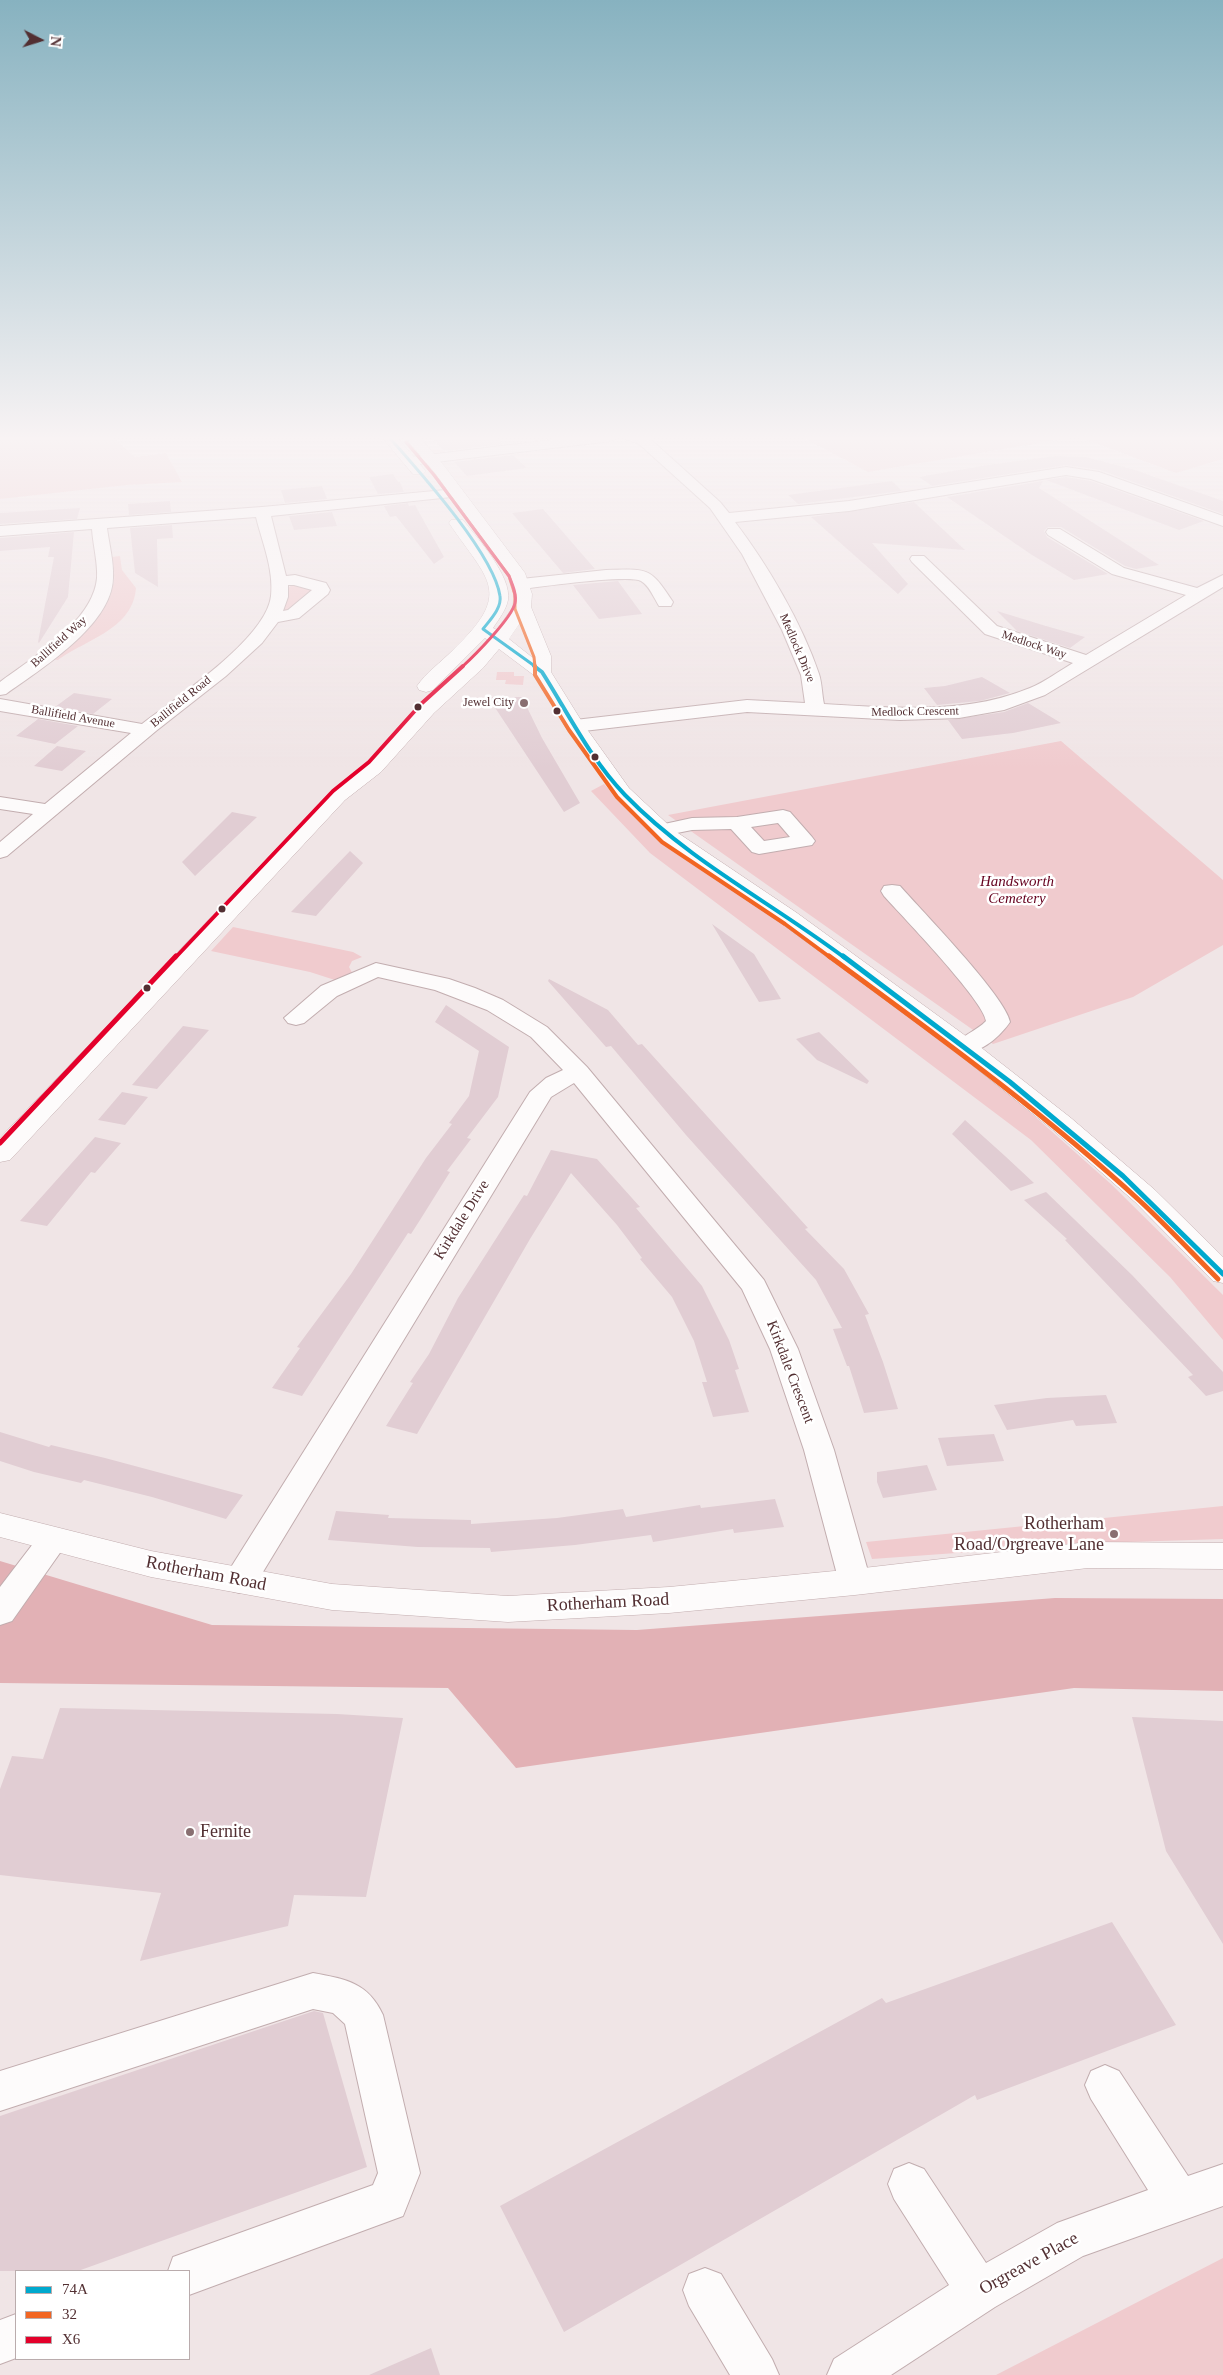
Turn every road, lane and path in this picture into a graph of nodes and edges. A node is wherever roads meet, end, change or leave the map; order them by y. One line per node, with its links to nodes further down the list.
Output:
1 (102, 548): 20 (street, Ballifield Way)
2 (271, 548): 8 (street, Ballifield Road)
3 (473, 548): 15 (main road)
4 (498, 548): 10 (main road)
5 (746, 548): 22 (street, Medlock Drive)
6 (1080, 548): 11 (street)
7 (918, 559): 17 (street, Medlock Way)
8 (279, 580): 14 (street, Ballifield Road); 14 (street)
9 (1223, 580): 11 (street, Medlock Crescent)
10 (521, 584): 12 (street); 13 (main road)
11 (1199, 594): 17 (street, Medlock Crescent)
12 (665, 602)
13 (522, 607): 15 (main road); 16 (main road)
14 (272, 618): 24 (street, Ballifield Road)
15 (496, 633): 16 (main road); 18 (main road); 19 (main road); 25 (main road)
16 (535, 639): 19 (main road)
17 (1088, 662): 22 (street, Medlock Crescent)
18 (476, 664): 19 (main road); 25 (main road)
19 (535, 668): 23 (main road)
20 (0, 690)
21 (0, 705): 24 (street, Ballifield Avenue)
22 (814, 708): 23 (street, Medlock Crescent)
23 (575, 726): 29 (main road)
24 (147, 730): 27 (street, Ballifield Road)
25 (338, 796): 35 (main road)
26 (0, 803): 27 (street)
27 (49, 811): 30 (street, Ballifield Road)
28 (737, 823): 29 (street)
29 (662, 830): 33 (main road)
30 (0, 852)
31 (892, 891): 33 (street)
32 (296, 1018): 34 (street)
33 (965, 1047): 36 (main road)
34 (578, 1072): 40 (street, Kirkdale Drive); 41 (street, Kirkdale Crescent)
35 (0, 1154)
36 (1223, 1274)
37 (0, 1525): 38 (main road, Rotherham Road)
38 (53, 1540): 40 (main road, Rotherham Road); 42 (street)
39 (1223, 1556): 41 (main road, Rotherham Road)
40 (240, 1581): 41 (main road, Rotherham Road)
41 (855, 1582)
42 (0, 1612)
43 (1106, 2085): 47 (street)
44 (0, 2091): 48 (street)
45 (909, 2184): 50 (street)
46 (1223, 2185): 47 (street, Orgreave Place)
47 (1179, 2200): 50 (street, Orgreave Place)
48 (190, 2273)
49 (705, 2290): 53 (street)
50 (979, 2291): 54 (street, Orgreave Place)
51 (15, 2336): 52 (street)
52 (0, 2342)
53 (756, 2375)
54 (850, 2375)

